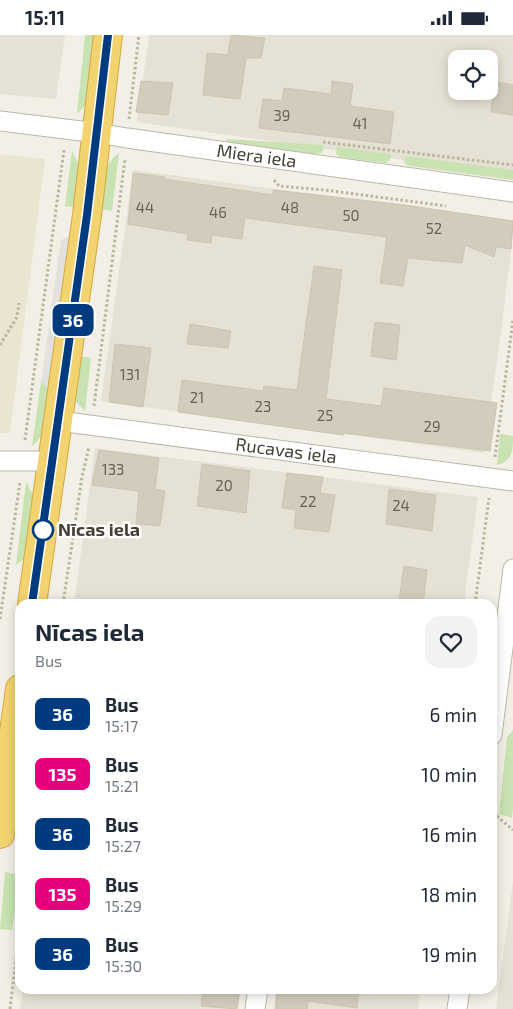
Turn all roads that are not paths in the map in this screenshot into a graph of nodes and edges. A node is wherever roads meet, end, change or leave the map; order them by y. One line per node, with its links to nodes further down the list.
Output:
1 (108, 35): 3 (highway)
2 (0, 121): 3 (street, Miera iela)
3 (97, 133): 4 (street, Miera iela); 5 (highway)
4 (513, 192)
5 (59, 421): 7 (highway); 8 (street, Rucavas iela)
6 (0, 461): 7 (street)
7 (53, 461): 10 (highway)
8 (513, 481)
9 (513, 569): 11 (street)
10 (33, 599)
11 (504, 710): 13 (street)
12 (15, 720): 14 (highway)
13 (497, 725)
14 (4, 777): 15 (highway)
15 (0, 834)
16 (257, 994): 18 (street)
17 (459, 994): 19 (street)
18 (255, 1009)
19 (457, 1009)

